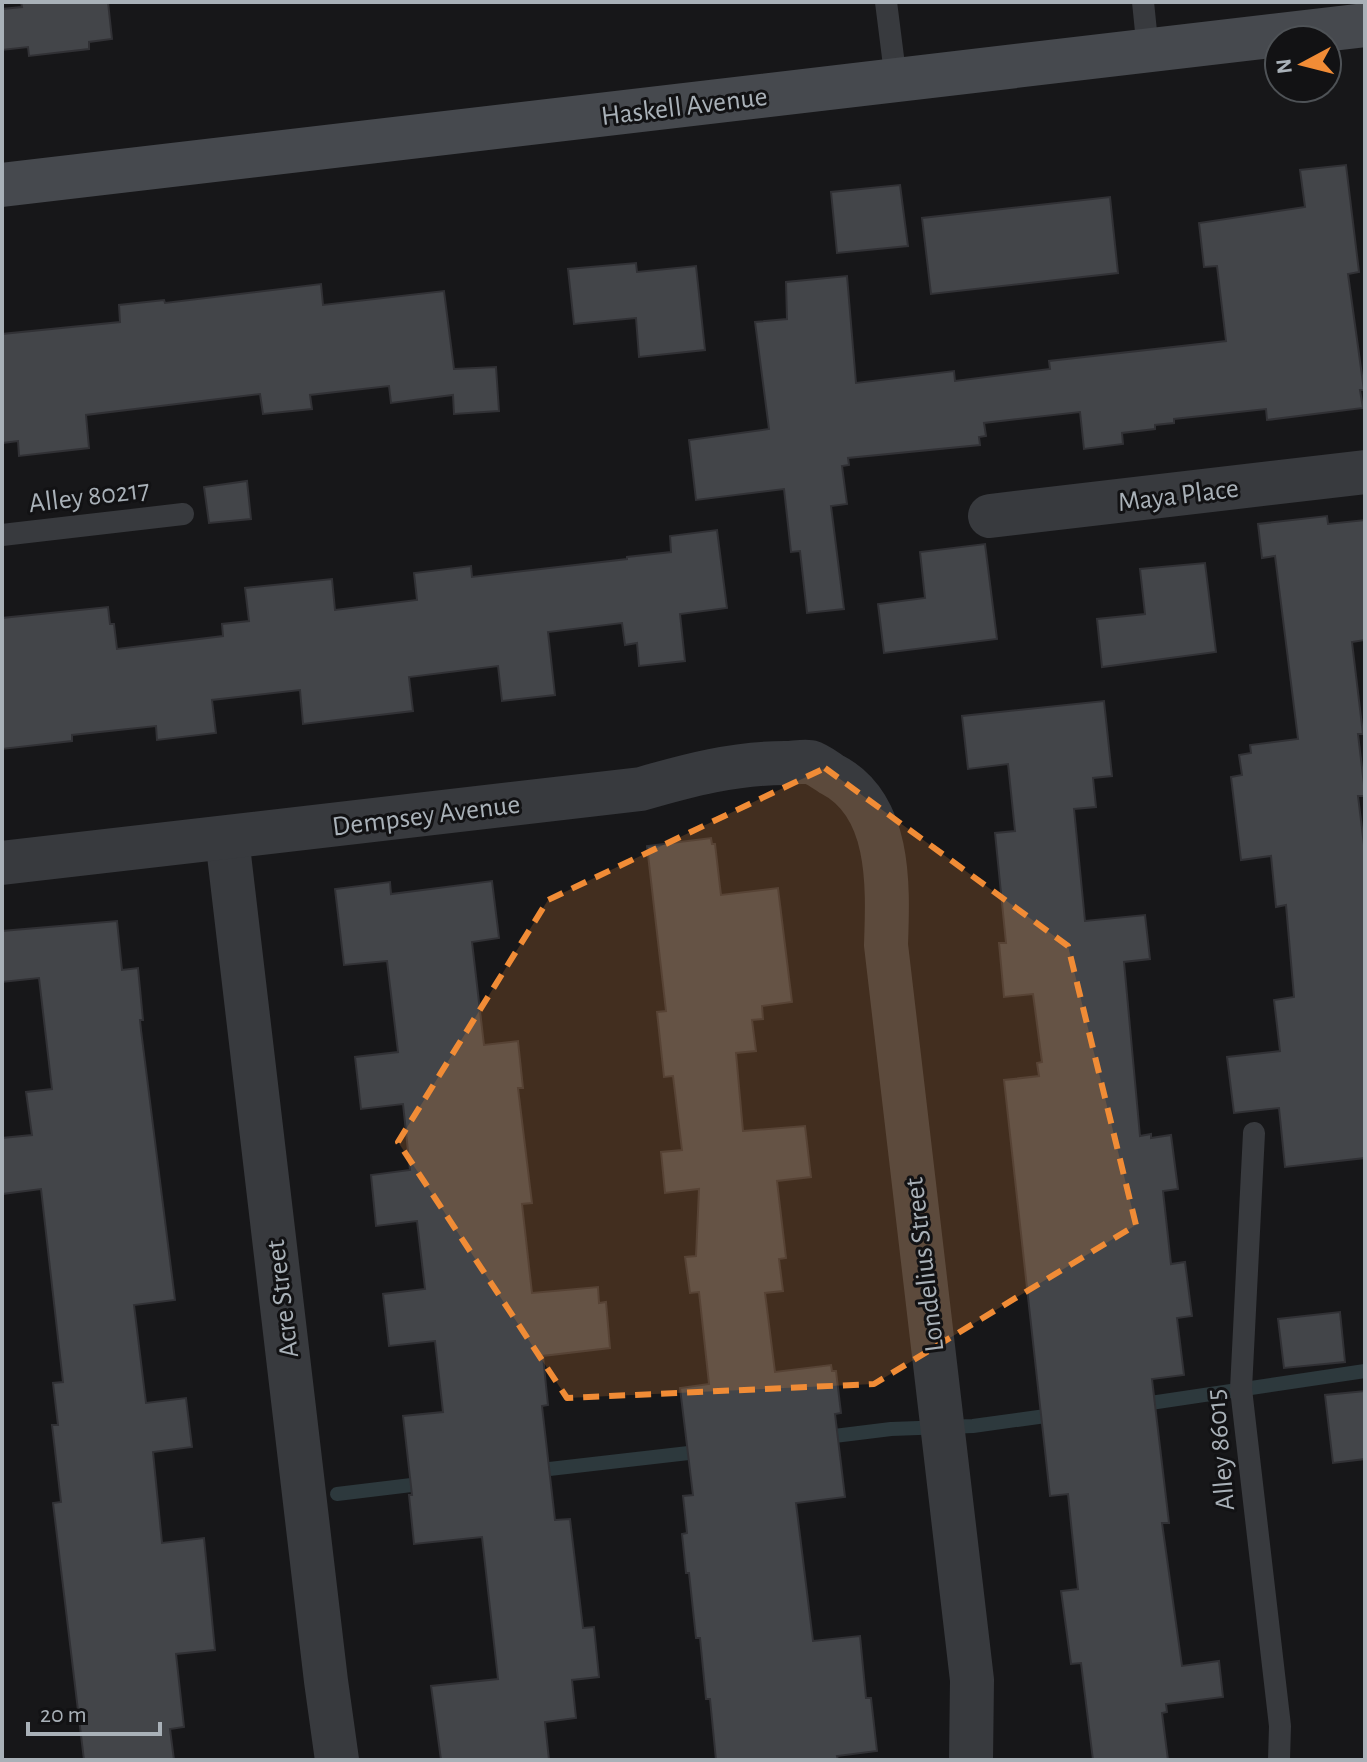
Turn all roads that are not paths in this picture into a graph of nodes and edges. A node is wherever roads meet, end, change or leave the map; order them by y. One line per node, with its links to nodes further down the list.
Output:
1 (886, 2): 5 (lane)
2 (1143, 2): 4 (lane)
3 (1365, 25): 4 (main road, Haskell Avenue)
4 (1148, 51): 5 (main road, Haskell Avenue)
5 (896, 81): 6 (main road, Haskell Avenue)
6 (2, 185)
7 (1365, 472): 9 (street, Maya Place)
8 (183, 514): 10 (lane, Alley 80217)
9 (990, 516)
10 (2, 535)
11 (844, 780): 12 (street, Dempsey Avenue); 16 (street, Londelius Street)
12 (227, 838): 13 (street, Dempsey Avenue); 15 (street, Acre Street)
13 (2, 863)
14 (1254, 1133): 17 (lane, Alley 86015)
15 (337, 1760)
16 (971, 1760)
17 (1279, 1760)

